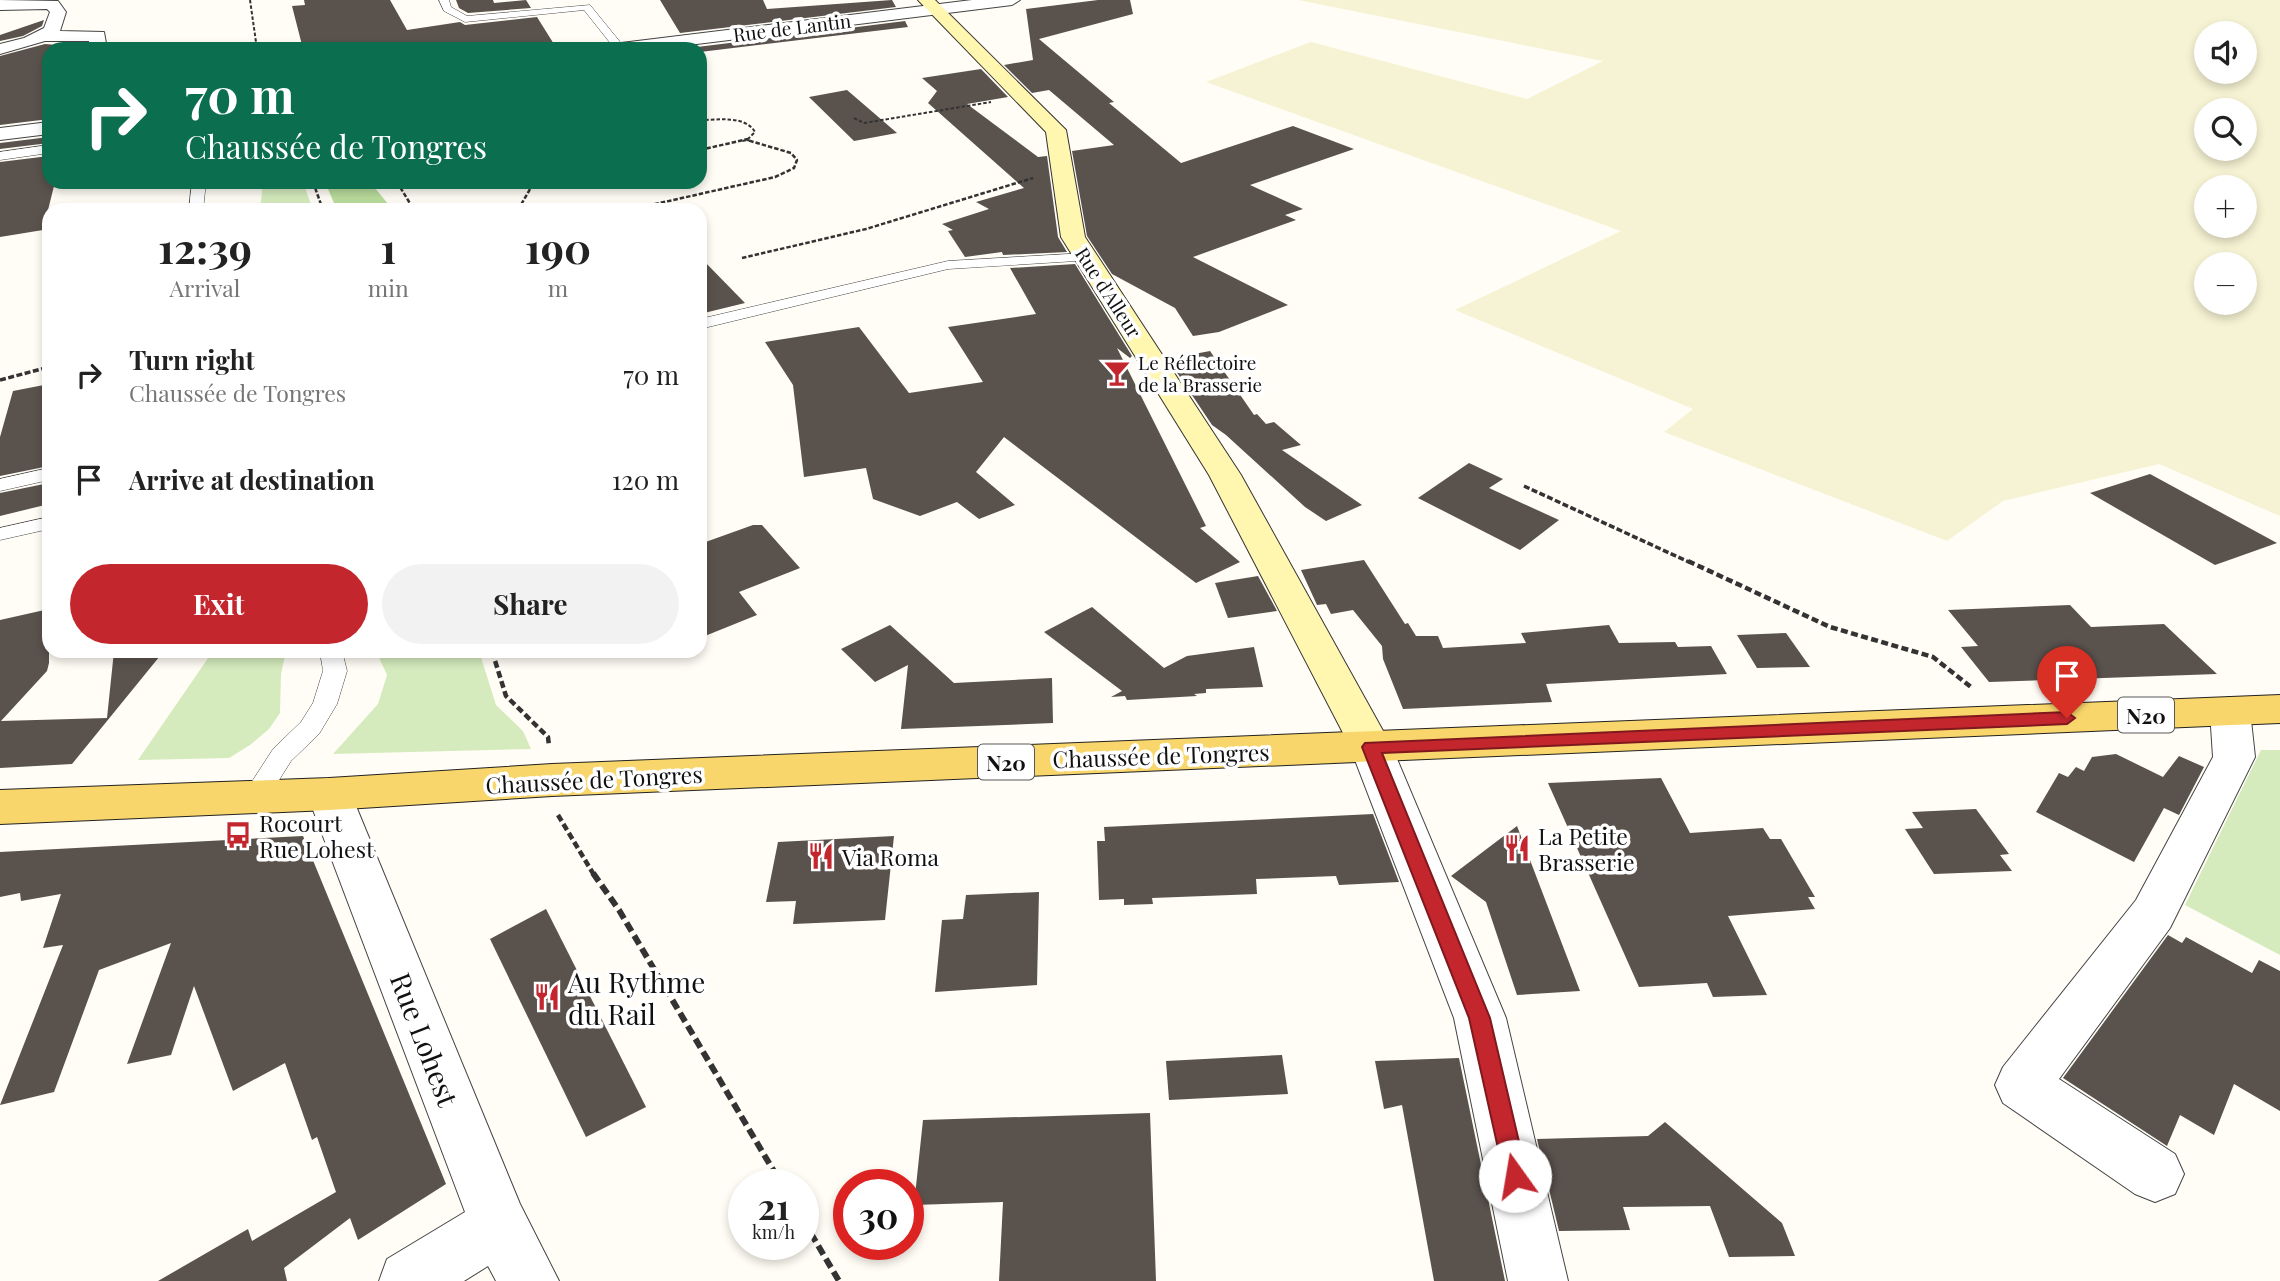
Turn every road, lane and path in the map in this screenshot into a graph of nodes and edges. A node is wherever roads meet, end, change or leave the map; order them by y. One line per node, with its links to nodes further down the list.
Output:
1 (250, 0): 8 (path)
2 (444, 0): 9 (lane)
3 (1012, 0): 5 (street, Rue de Lantin)
4 (0, 5): 6 (street)
5 (930, 5): 10 (street, Rue de Lantin); 12 (street, Rue d'Alleur)
6 (42, 36): 7 (street); 11 (street)
7 (98, 42)
8 (256, 42)
9 (615, 42)
10 (663, 42)
11 (0, 49)
12 (1023, 97): 13 (path); 21 (street, Rue d'Alleur)
13 (854, 118)
14 (707, 120): 17 (path)
15 (42, 129): 16 (street)
16 (0, 134)
17 (747, 140): 18 (path); 22 (path)
18 (707, 149)
19 (42, 150): 20 (lane)
20 (0, 156)
21 (1065, 173): 23 (street, Rue d'Alleur); 24 (path)
22 (660, 203)
23 (1087, 257): 25 (lane); 38 (street, Rue d'Alleur)
24 (742, 258)
25 (707, 322)
26 (42, 369): 27 (path)
27 (0, 380)
28 (42, 476): 29 (lane)
29 (0, 485)
30 (1524, 486): 37 (path)
31 (42, 525): 32 (lane)
32 (0, 534)
33 (332, 658): 41 (lane)
34 (494, 658): 39 (path)
35 (2280, 709): 36 (main road, Chaussée de Tongres / N20)
36 (2230, 711): 37 (main road, Chaussée de Tongres / N20); 44 (street)
37 (2012, 720): 38 (main road, Chaussée de Tongres / N20)
38 (1371, 747): 39 (main road, Chaussée de Tongres / N20); 50 (street)
39 (552, 780): 40 (main road, Chaussée de Tongres / N20); 43 (path)
40 (329, 794): 41 (main road, Chaussée de Tongres / N20); 45 (street, Rue Lohest)
41 (255, 797): 42 (main road, Chaussée de Tongres / N20)
42 (0, 807)
43 (773, 1169)
44 (2155, 1174)
45 (499, 1225): 47 (street); 48 (street, Rue Lohest)
46 (819, 1247): 49 (path)
47 (409, 1281)
48 (529, 1281)
49 (839, 1281)
50 (1538, 1281)

